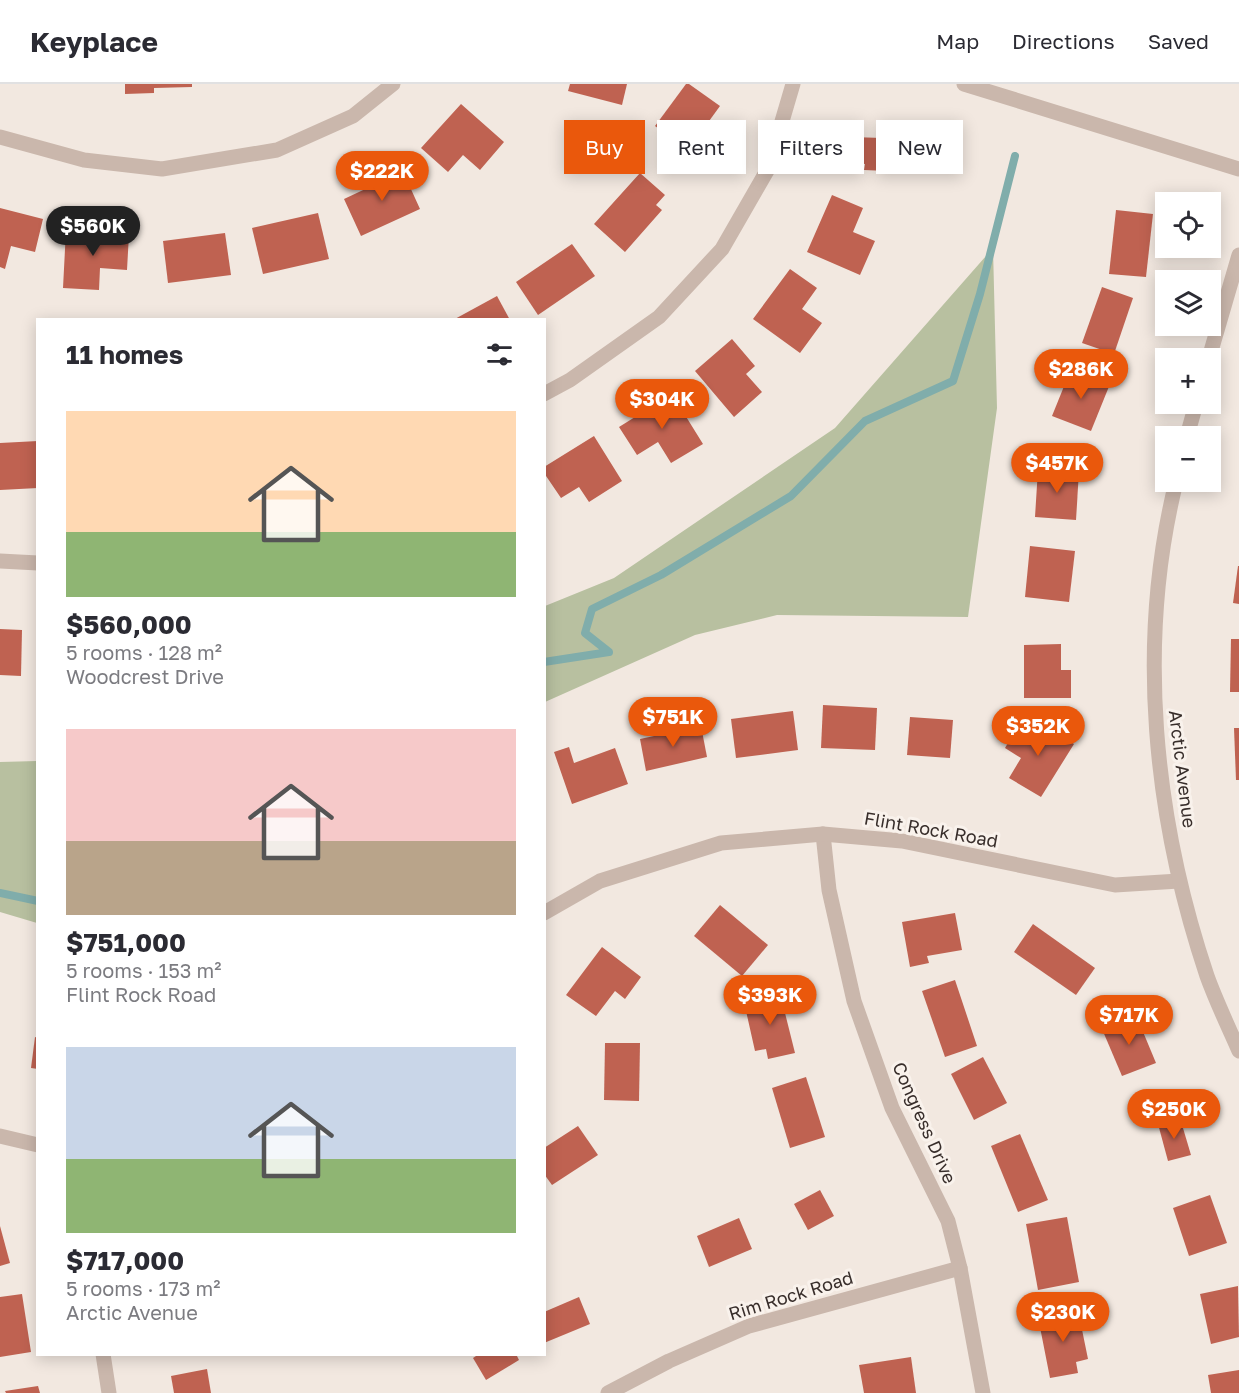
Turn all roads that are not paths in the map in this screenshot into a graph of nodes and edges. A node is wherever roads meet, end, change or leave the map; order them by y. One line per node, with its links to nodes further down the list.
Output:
1 (393, 84): 4 (street)
2 (793, 84): 8 (street)
3 (964, 84): 5 (street)
4 (0, 137)
5 (1239, 169)
6 (1239, 255): 7 (street)
7 (1212, 348)
8 (546, 393)
9 (1174, 492): 13 (street, Arctic Avenue)
10 (0, 561): 11 (street)
11 (36, 563)
12 (823, 834): 13 (street, Flint Rock Road); 14 (street, Flint Rock Road); 18 (street, Congress Drive)
13 (1179, 881): 15 (street, Arctic Avenue)
14 (546, 912)
15 (1239, 1051)
16 (0, 1136): 17 (street)
17 (36, 1145)
18 (960, 1268): 21 (street, Rim Rock Road); 22 (street, Congress Drive)
19 (103, 1356): 20 (street)
20 (109, 1393)
21 (608, 1393)
22 (983, 1393)

